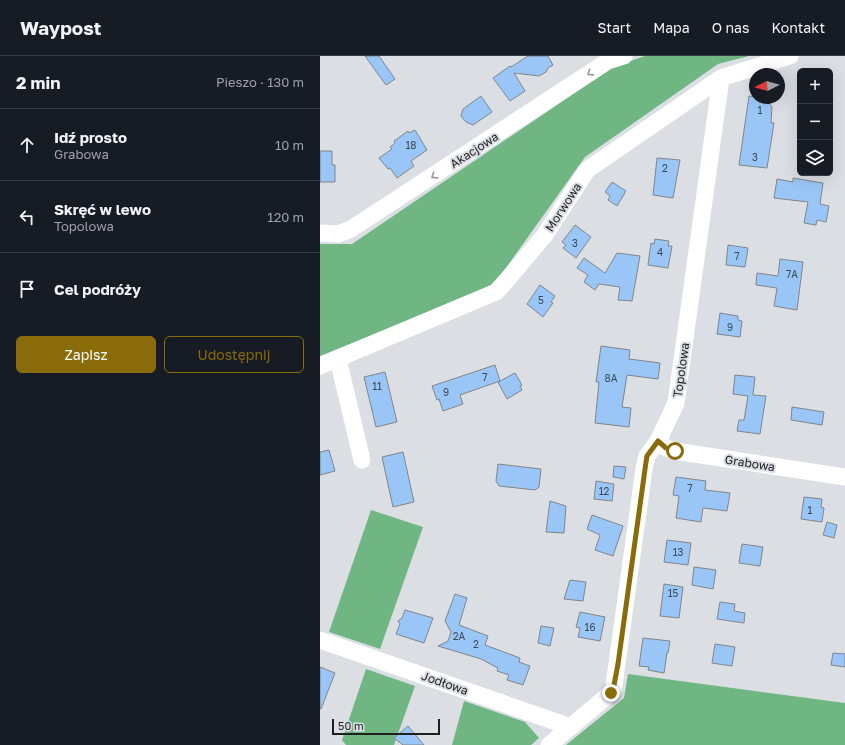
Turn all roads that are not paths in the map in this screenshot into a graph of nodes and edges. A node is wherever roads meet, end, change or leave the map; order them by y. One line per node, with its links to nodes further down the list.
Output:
1 (624, 56): 4 (street, Akacjowa, one-way to 4)
2 (790, 56): 3 (street, Morwowa)
3 (720, 78): 5 (street, Morwowa); 7 (street, Topolowa)
4 (320, 233)
5 (338, 359): 6 (street, Morwowa); 8 (street)
6 (320, 366)
7 (658, 441): 9 (street, Grabowa); 11 (street, Topolowa)
8 (362, 460)
9 (845, 477)
10 (320, 640): 11 (street, Jodłowa)
11 (571, 727): 12 (street, Topolowa)
12 (549, 745)

